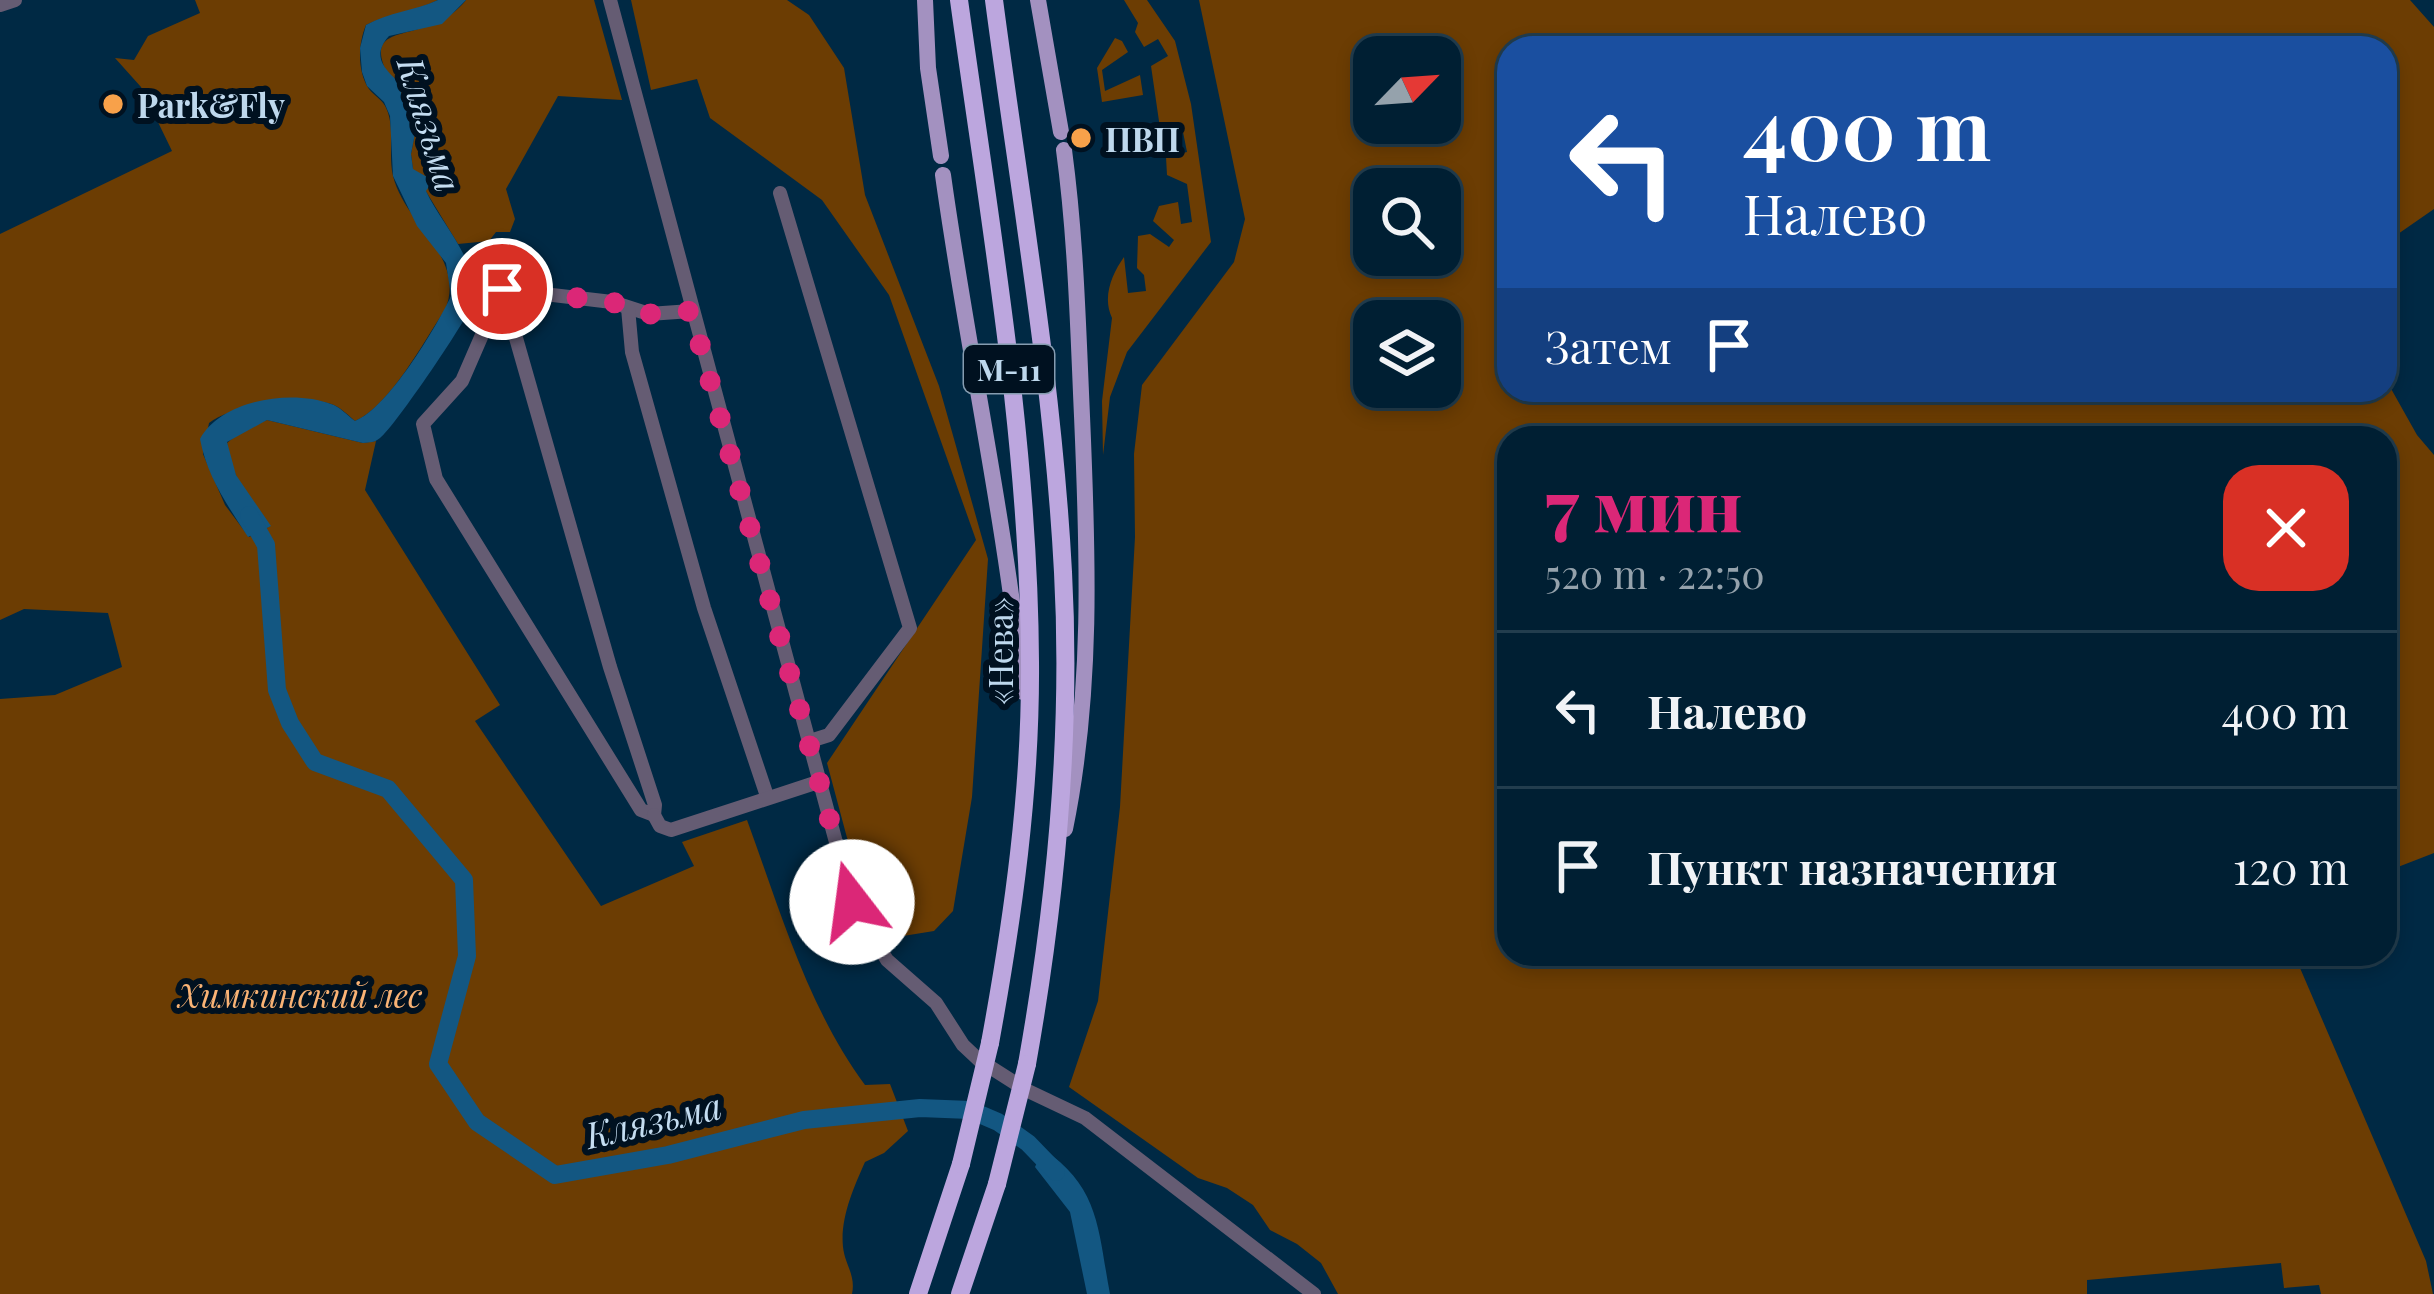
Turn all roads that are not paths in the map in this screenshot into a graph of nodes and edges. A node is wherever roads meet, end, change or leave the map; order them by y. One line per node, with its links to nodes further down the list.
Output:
1 (15, 0): 7 (street)
2 (610, 0): 11 (street)
3 (925, 0): 13 (main road, М-11)
4 (959, 0): 13 (highway, «Нева» / М-11)
5 (994, 0): 17 (highway, «Нева» / М-11)
6 (1037, 0): 17 (main road, М-11)
7 (0, 5)
8 (781, 193): 12 (street)
9 (502, 289): 10 (street); 16 (street); 16 (street)
10 (628, 308): 11 (street); 15 (street)
11 (691, 311): 12 (street)
12 (810, 741): 14 (street)
13 (1028, 741): 19 (highway, «Нева» / М-11, bridge)
14 (820, 781): 15 (street); 18 (street)
15 (767, 796): 16 (street)
16 (654, 815)
17 (1058, 860): 20 (highway, «Нева» / М-11, bridge)
18 (1295, 1287): 21 (street)
19 (918, 1294)
20 (960, 1294)
21 (1314, 1294)

